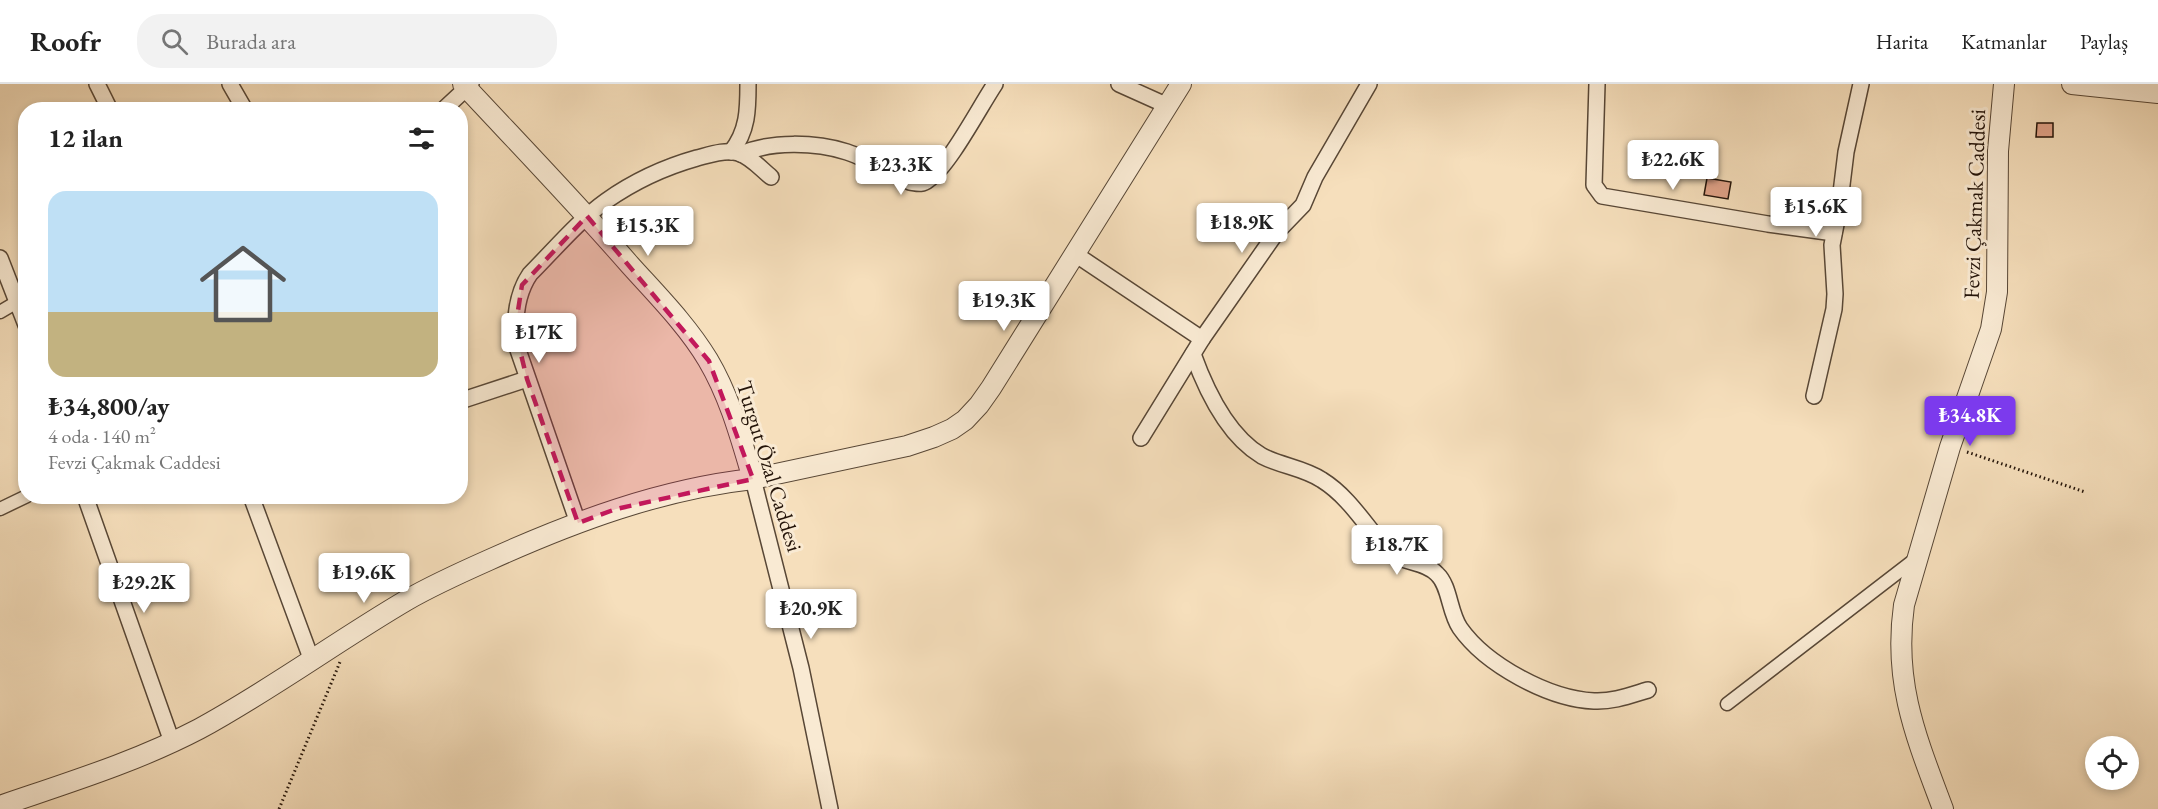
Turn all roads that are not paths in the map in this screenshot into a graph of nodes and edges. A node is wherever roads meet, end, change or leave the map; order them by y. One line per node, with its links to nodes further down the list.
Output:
1 (97, 84): 14 (street)
2 (230, 84): 15 (street)
3 (748, 84): 18 (street)
4 (995, 84): 18 (street)
5 (1119, 84): 17 (street)
6 (1181, 84): 17 (street)
7 (1370, 84): 27 (street)
8 (1597, 84): 21 (street)
9 (1861, 84): 21 (street)
10 (2004, 84): 39 (street, Fevzi Çakmak Caddesi)
11 (2072, 84): 13 (street)
12 (467, 85): 16 (street); 20 (street, Turgut Özal Caddesi)
13 (2158, 93)
14 (106, 102)
15 (240, 102)
16 (451, 102)
17 (1168, 106): 22 (street)
18 (736, 153): 19 (street); 20 (street)
19 (771, 177)
20 (587, 216): 29 (street); 33 (street, Turgut Özal Caddesi)
21 (1834, 233): 30 (street)
22 (1075, 254): 27 (street); 33 (street)
23 (0, 258): 24 (street)
24 (18, 295)
25 (18, 303): 26 (street)
26 (0, 312)
27 (1202, 339): 28 (street)
28 (1193, 354): 32 (street); 41 (street)
29 (527, 380): 31 (street); 38 (street)
30 (1814, 396)
31 (468, 398)
32 (1141, 438)
33 (753, 479): 38 (street); 45 (street, Turgut Özal Caddesi)
34 (18, 500): 37 (street)
35 (88, 504): 43 (street)
36 (254, 504): 40 (street)
37 (0, 509)
38 (578, 523): 40 (street)
39 (1918, 556): 42 (street); 46 (street, Fevzi Çakmak Caddesi)
40 (312, 661): 43 (street)
41 (1648, 690)
42 (1727, 704)
43 (172, 742): 44 (street)
44 (0, 806)
45 (830, 809)
46 (1942, 809)

